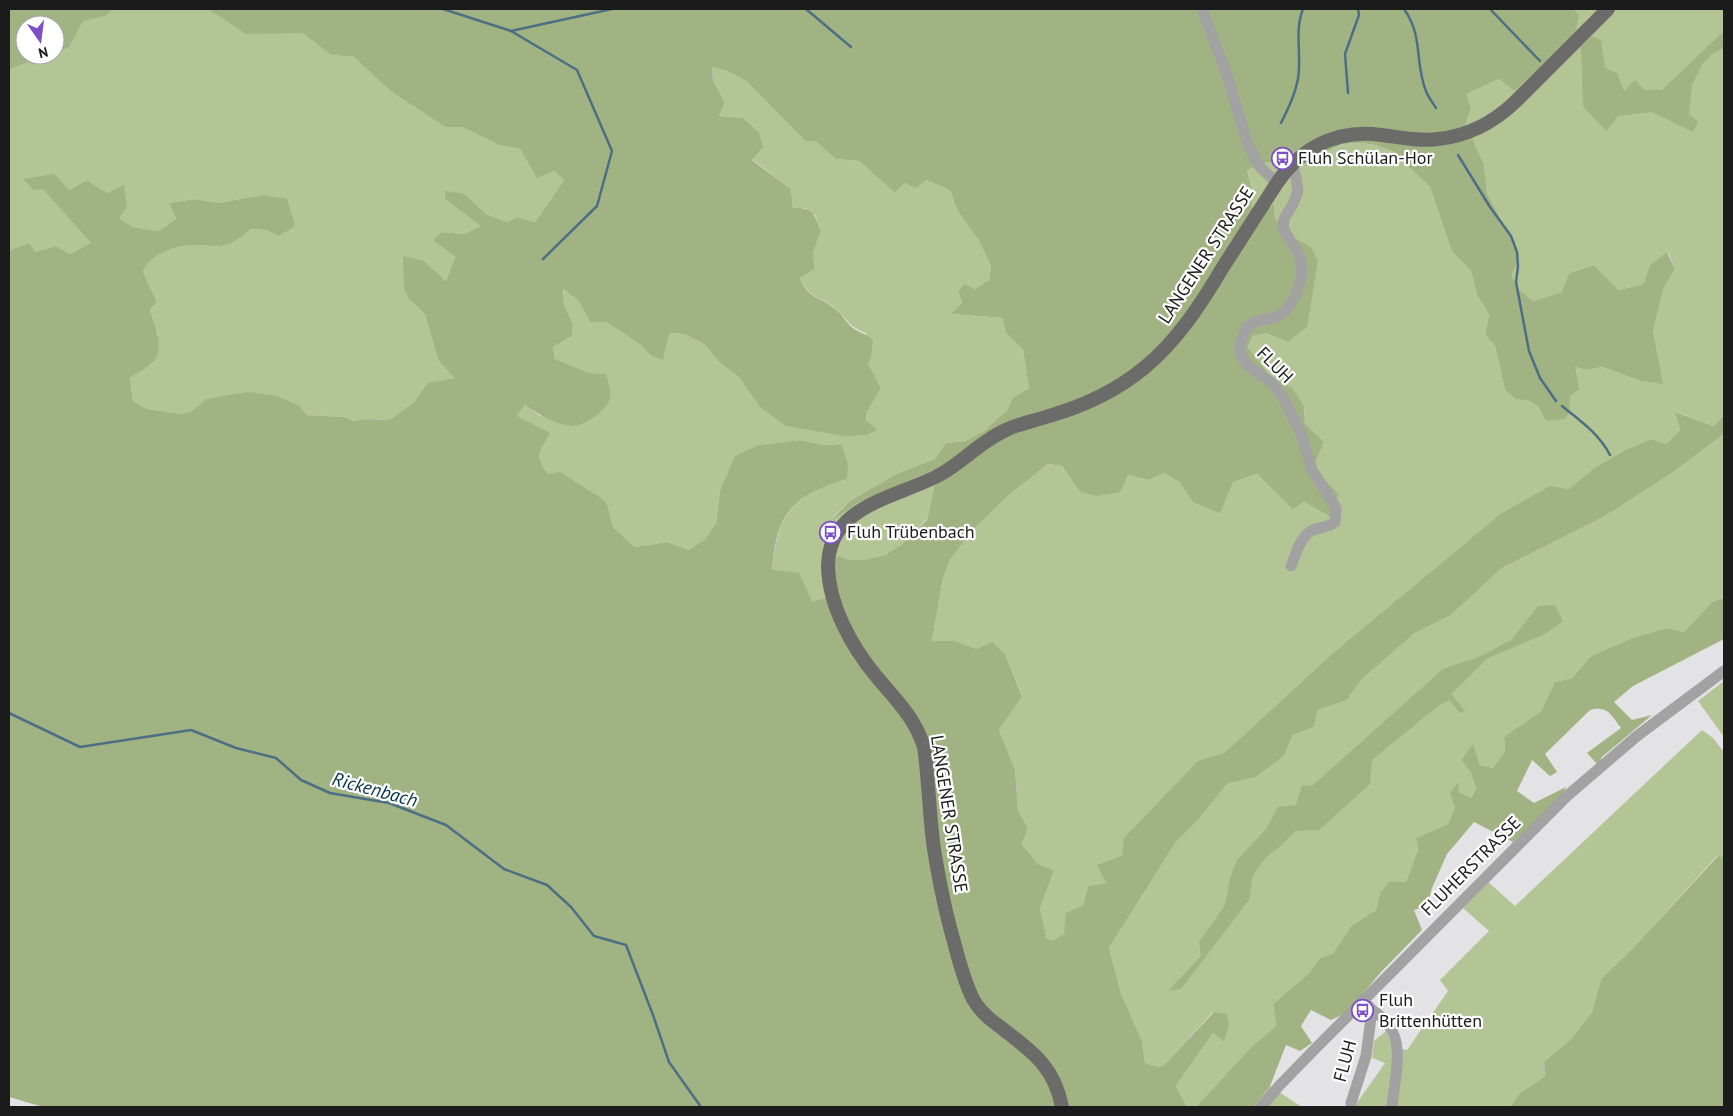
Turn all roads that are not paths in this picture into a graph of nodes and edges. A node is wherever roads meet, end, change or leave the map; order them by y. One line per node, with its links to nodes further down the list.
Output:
1 (1202, 9): 4 (street)
2 (1608, 9): 3 (main road, LANGENER STRASSE)
3 (1292, 164): 4 (main road, LANGENER STRASSE); 5 (street, FLUH)
4 (1276, 183): 10 (main road, LANGENER STRASSE)
5 (1291, 566)
6 (1724, 671): 7 (street, FLUHERSTRASSE)
7 (1363, 1000): 8 (street); 11 (street, FLUHERSTRASSE)
8 (1372, 1010): 9 (street, FLUH); 12 (street)
9 (1351, 1103)
10 (1062, 1107)
11 (1261, 1107)
12 (1392, 1107)

